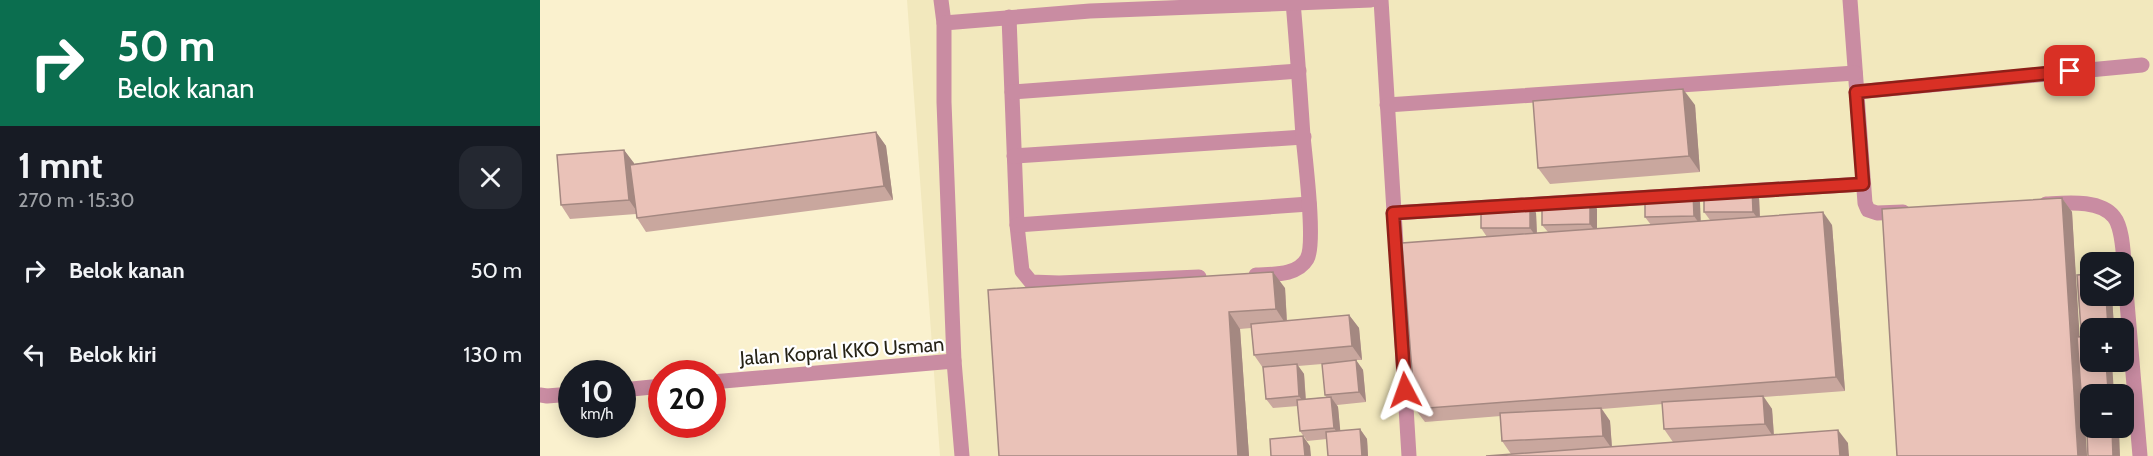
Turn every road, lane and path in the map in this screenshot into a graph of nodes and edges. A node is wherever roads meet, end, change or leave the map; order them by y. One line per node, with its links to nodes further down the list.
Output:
1 (941, 0): 7 (lane)
2 (1371, 0): 5 (lane)
3 (1381, 0): 13 (lane)
4 (1850, 0): 10 (lane)
5 (1293, 2): 6 (lane); 9 (lane)
6 (1009, 17): 7 (lane); 11 (lane)
7 (944, 23): 26 (lane)
8 (2142, 64): 12 (lane)
9 (1299, 71): 11 (lane); 14 (lane)
10 (1855, 73): 12 (lane); 13 (lane)
11 (1012, 92): 15 (lane)
12 (1856, 92): 16 (lane)
13 (1387, 105): 20 (lane)
14 (1304, 136): 15 (lane); 17 (lane)
15 (1014, 156): 21 (lane)
16 (1863, 184): 19 (lane); 20 (lane)
17 (1309, 204): 21 (lane); 23 (lane)
18 (2031, 205): 22 (lane)
19 (1913, 212)
20 (1393, 213): 31 (lane)
21 (1017, 225): 24 (lane)
22 (2123, 252)
23 (1236, 275)
24 (1212, 276)
25 (2127, 306): 32 (lane)
26 (954, 361): 27 (lane, Jalan Kopral KKO Usman); 30 (lane, Jalan Kopral KKO Usman)
27 (726, 381)
28 (540, 395): 29 (lane)
29 (558, 395)
30 (962, 456)
31 (1409, 456)
32 (2140, 456)

